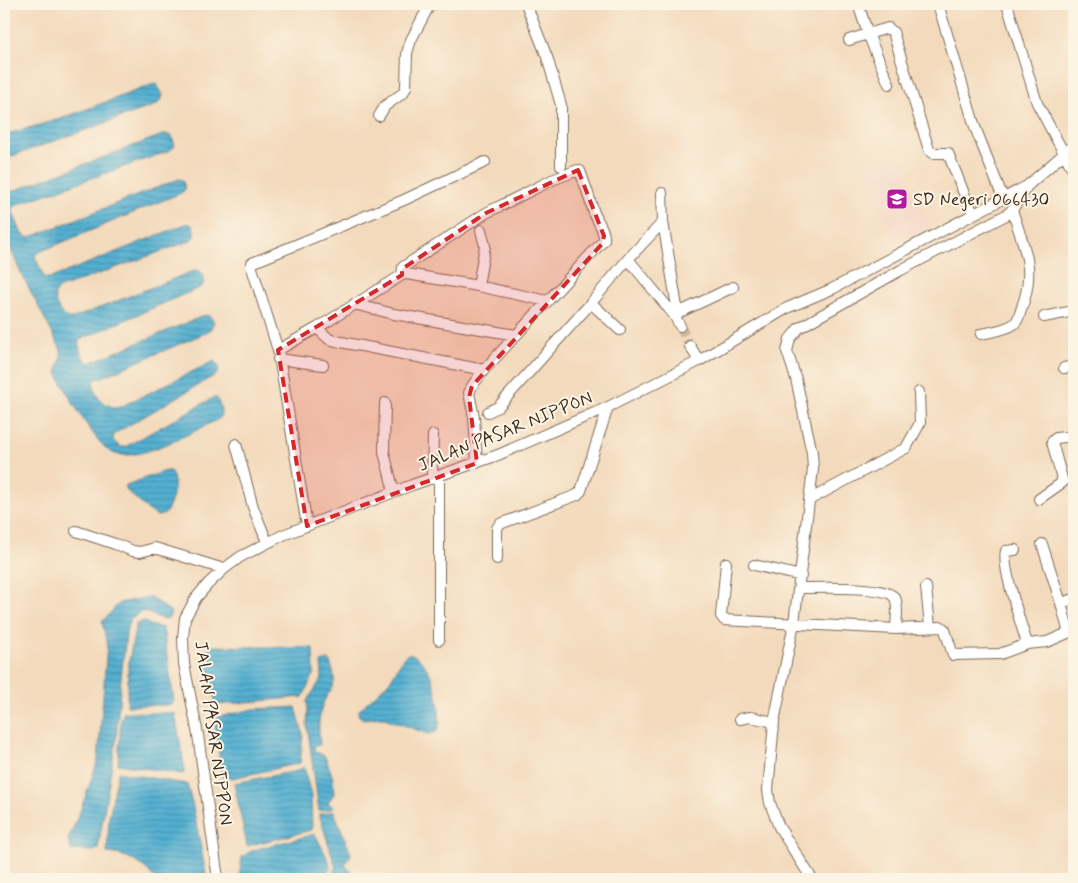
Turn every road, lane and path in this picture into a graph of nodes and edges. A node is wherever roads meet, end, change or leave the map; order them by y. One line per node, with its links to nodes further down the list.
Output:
1 (430, 4): 9 (street)
2 (526, 4): 13 (street)
3 (858, 4): 6 (street)
4 (938, 4): 17 (street)
5 (1007, 4): 11 (street)
6 (868, 34): 7 (street); 8 (street); 19 (street)
7 (849, 40)
8 (889, 84)
9 (379, 116)
10 (1074, 145): 11 (street, JALAN PASAR NIPPON)
11 (1064, 154): 14 (street); 15 (street, JALAN PASAR NIPPON)
12 (485, 162): 38 (street)
13 (561, 166)
14 (1074, 172)
15 (1027, 186): 17 (street, JALAN PASAR NIPPON); 18 (street)
16 (662, 193): 20 (street)
17 (1003, 198): 19 (street, JALAN PASAR NIPPON)
18 (1012, 210): 35 (street); 53 (street)
19 (974, 214): 39 (street, JALAN PASAR NIPPON)
20 (663, 222): 22 (street); 30 (street)
21 (481, 230): 24 (street)
22 (628, 260): 28 (street); 30 (street)
23 (402, 275): 24 (street); 26 (street); 27 (street)
24 (478, 286): 26 (street)
25 (733, 287): 30 (street)
26 (547, 301): 36 (street)
27 (354, 304): 33 (street); 36 (street)
28 (591, 304): 34 (street); 45 (street)
29 (1074, 311): 31 (street)
30 (676, 314): 32 (street)
31 (1044, 317)
32 (680, 326)
33 (317, 328): 38 (street); 41 (street)
34 (620, 330)
35 (981, 334)
36 (516, 335): 41 (street)
37 (690, 346): 39 (street)
38 (278, 355): 40 (street); 54 (street)
39 (699, 361): 44 (street, JALAN PASAR NIPPON)
40 (324, 365)
41 (484, 370): 49 (street)
42 (919, 392): 53 (street)
43 (385, 403): 51 (street)
44 (608, 407): 49 (street, JALAN PASAR NIPPON); 59 (street)
45 (488, 412)
46 (433, 435): 50 (street)
47 (1074, 436): 52 (street)
48 (236, 444): 56 (street)
49 (477, 463): 50 (street, JALAN PASAR NIPPON)
50 (435, 478): 51 (street, JALAN PASAR NIPPON); 71 (street)
51 (394, 492): 54 (street, JALAN PASAR NIPPON)
52 (1039, 499)
53 (809, 500): 63 (street)
54 (307, 526): 56 (street, JALAN PASAR NIPPON)
55 (76, 531): 62 (street)
56 (267, 542): 62 (street, JALAN PASAR NIPPON)
57 (1042, 544): 67 (street)
58 (1015, 550): 72 (street)
59 (497, 559)
60 (726, 563): 68 (street)
61 (754, 565): 63 (street)
62 (224, 570): 75 (street, JALAN PASAR NIPPON)
63 (801, 576): 65 (street)
64 (926, 587): 69 (street)
65 (799, 588): 68 (street); 70 (street)
66 (1074, 600): 67 (street)
67 (1061, 603): 72 (street)
68 (794, 623): 70 (street); 74 (street)
69 (930, 627): 70 (street); 72 (street)
70 (896, 629)
71 (439, 640)
72 (1027, 644)
73 (740, 719): 74 (street)
74 (774, 722): 76 (street)
75 (218, 879)
76 (812, 879)

